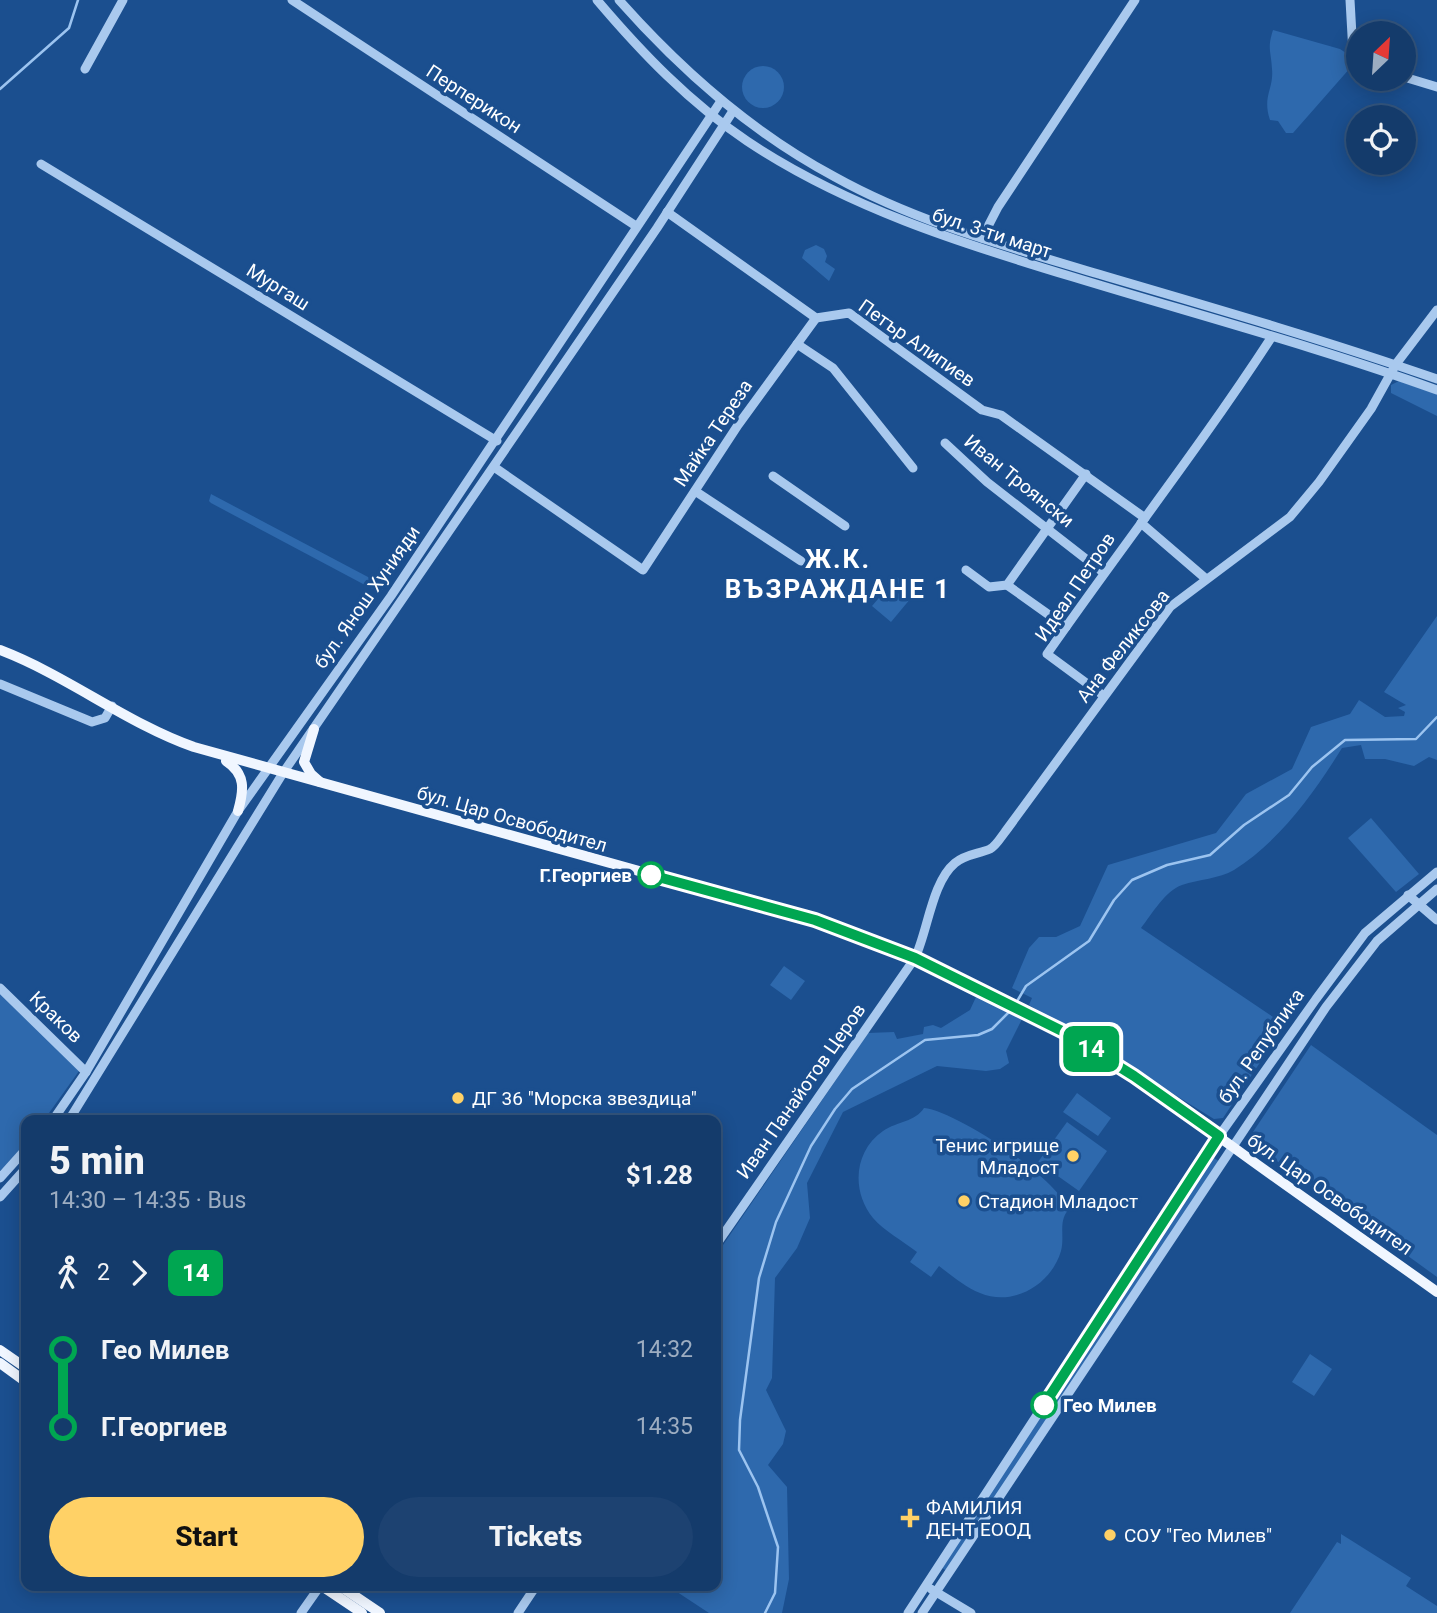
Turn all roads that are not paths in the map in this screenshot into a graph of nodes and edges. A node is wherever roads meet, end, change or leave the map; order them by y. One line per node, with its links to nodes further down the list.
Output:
1 (123, 0): 10 (street)
2 (292, 0): 19 (street, Перперикон)
3 (597, 0): 9 (street, бул. 3-ти март)
4 (620, 0): 8 (street, бул. 3-ти март)
5 (1135, 0): 20 (street)
6 (1350, 0): 7 (street)
7 (1351, 21)
8 (659, 45): 9 (street); 13 (street, бул. 3-ти март)
9 (646, 57): 15 (street, бул. 3-ти март)
10 (85, 69)
11 (1416, 81): 12 (street)
12 (1437, 87)
13 (721, 101): 14 (street, бул. 3-ти март); 15 (street, бул. Янош Хунияди)
14 (733, 111): 16 (street, бул. Янош Хунияди); 20 (street, бул. 3-ти март)
15 (712, 115): 16 (street, бул. 3-ти март); 19 (street, бул. Янош Хунияди)
16 (723, 124): 18 (street, бул. Янош Хунияди); 23 (street, бул. 3-ти март)
17 (41, 164): 29 (street, Мургаш)
18 (667, 212): 22 (street); 31 (street, бул. Янош Хунияди)
19 (635, 226): 29 (street, бул. Янош Хунияди)
20 (982, 238): 25 (street, бул. 3-ти март)
21 (1437, 310): 25 (street, Ана Феликсова)
22 (816, 318): 24 (street, Майка Тереза); 33 (street, Петър Алипиев)
23 (1271, 338): 26 (street, бул. 3-ти март); 36 (street, Идеал Петров)
24 (797, 344): 32 (street); 35 (street, Майка Тереза)
25 (1396, 364): 26 (street, Ана Феликсова); 27 (street, бул. 3-ти март)
26 (1391, 374): 28 (street, бул. 3-ти март); 42 (street, Ана Феликсова)
27 (1437, 379)
28 (1437, 390)
29 (497, 441): 51 (street, бул. Янош Хунияди)
30 (945, 443): 38 (street, Иван Троянски)
31 (494, 467): 35 (street, Майка Тереза); 49 (street, бул. Янош Хунияди)
32 (914, 468)
33 (1086, 474): 36 (street, Петър Алипиев); 38 (street)
34 (773, 476): 37 (street)
35 (695, 491): 39 (street)
36 (1143, 520): 41 (street, Идеал Петров); 42 (street, Петър Алипиев)
37 (845, 526)
38 (1047, 528): 41 (street, Иван Троянски); 43 (street)
39 (801, 561)
40 (966, 570): 43 (street)
41 (1104, 573): 44 (street, Идеал Петров)
42 (1205, 578): 47 (street, Ана Феликсова)
43 (1007, 584): 44 (street)
44 (1066, 627): 47 (street, Идеал Петров)
45 (0, 650): 48 (main road, бул. Цар Освободител)
46 (0, 684): 48 (street)
47 (1104, 696): 60 (street, Ана Феликсова)
48 (112, 706): 50 (main road, бул. Цар Освободител)
49 (314, 729): 52 (street, бул. Янош Хунияди); 53 (main road)
50 (214, 754): 51 (main road, бул. Цар Освободител); 54 (main road)
51 (267, 769): 52 (main road, бул. Цар Освободител); 54 (street, бул. Янош Хунияди)
52 (283, 773): 53 (main road, бул. Цар Освободител); 64 (street, бул. Янош Хунияди)
53 (323, 783): 60 (main road, бул. Цар Освободител)
54 (238, 811): 62 (street, бул. Янош Хунияди)
55 (1437, 872): 57 (street, бул. Република)
56 (1437, 889): 58 (street, бул. Република)
57 (1408, 895): 58 (street); 65 (street, бул. Република)
58 (1418, 905): 59 (street); 66 (street, бул. Република)
59 (1437, 919)
60 (915, 958): 65 (main road, бул. Цар Освободител); 71 (street, Иван Панайотов Церов)
61 (0, 988): 62 (street, Краков)
62 (86, 1072): 63 (street, бул. Янош Хунияди)
63 (56, 1115)
64 (72, 1115)
65 (1219, 1136): 66 (main road, бул. Цар Освободител); 77 (street, бул. Република)
66 (1231, 1146): 72 (main road, бул. Цар Освободител); 82 (street, бул. Република)
67 (21, 1155): 69 (street)
68 (21, 1174): 70 (street)
69 (0, 1178)
70 (0, 1197)
71 (721, 1238)
72 (1437, 1292)
73 (0, 1350): 75 (main road)
74 (0, 1363): 76 (main road)
75 (21, 1365)
76 (21, 1378)
77 (927, 1586): 82 (street); 87 (street, бул. Република)
78 (317, 1591): 83 (street)
79 (329, 1591): 84 (main road)
80 (347, 1591): 85 (main road)
81 (533, 1591): 86 (street)
82 (936, 1592): 88 (street, бул. Република); 89 (street)
83 (301, 1613)
84 (362, 1613)
85 (380, 1613)
86 (518, 1613)
87 (908, 1613)
88 (922, 1613)
89 (971, 1613)

